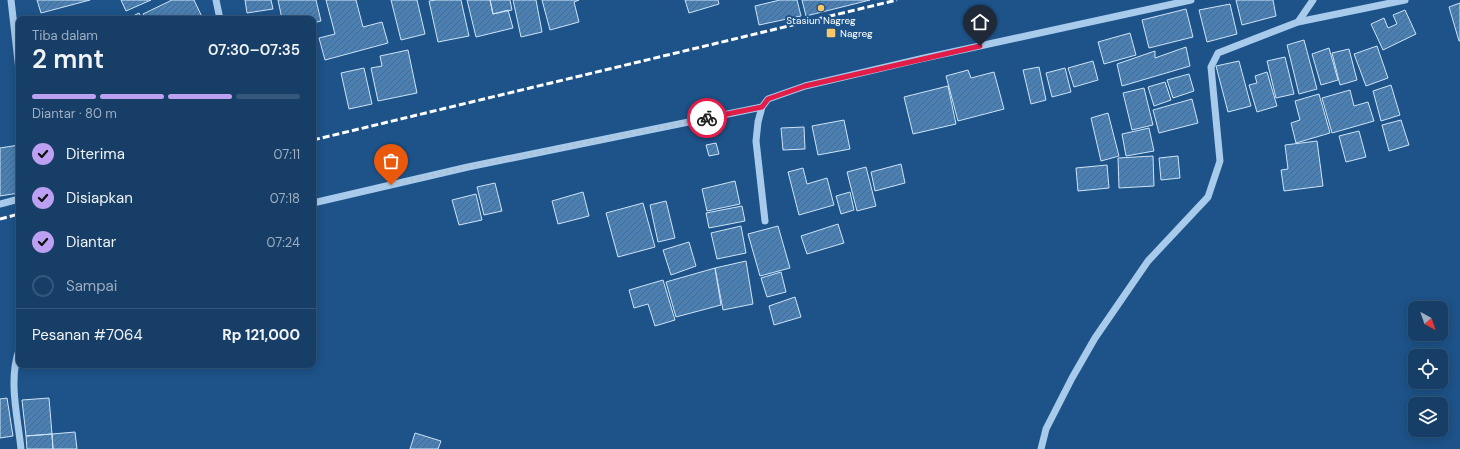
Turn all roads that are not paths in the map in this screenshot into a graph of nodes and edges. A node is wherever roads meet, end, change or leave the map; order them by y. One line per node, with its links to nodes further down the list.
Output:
1 (11, 0): 8 (street)
2 (216, 0): 6 (street)
3 (1191, 0): 9 (street)
4 (1312, 0): 7 (street)
5 (1405, 0): 7 (street)
6 (219, 16)
7 (1298, 22): 16 (street)
8 (16, 44)
9 (762, 107): 11 (street); 13 (street)
10 (16, 200): 12 (street)
11 (316, 202)
12 (0, 204)
13 (765, 221)
14 (16, 366): 15 (street)
15 (22, 449)
16 (1041, 449)

